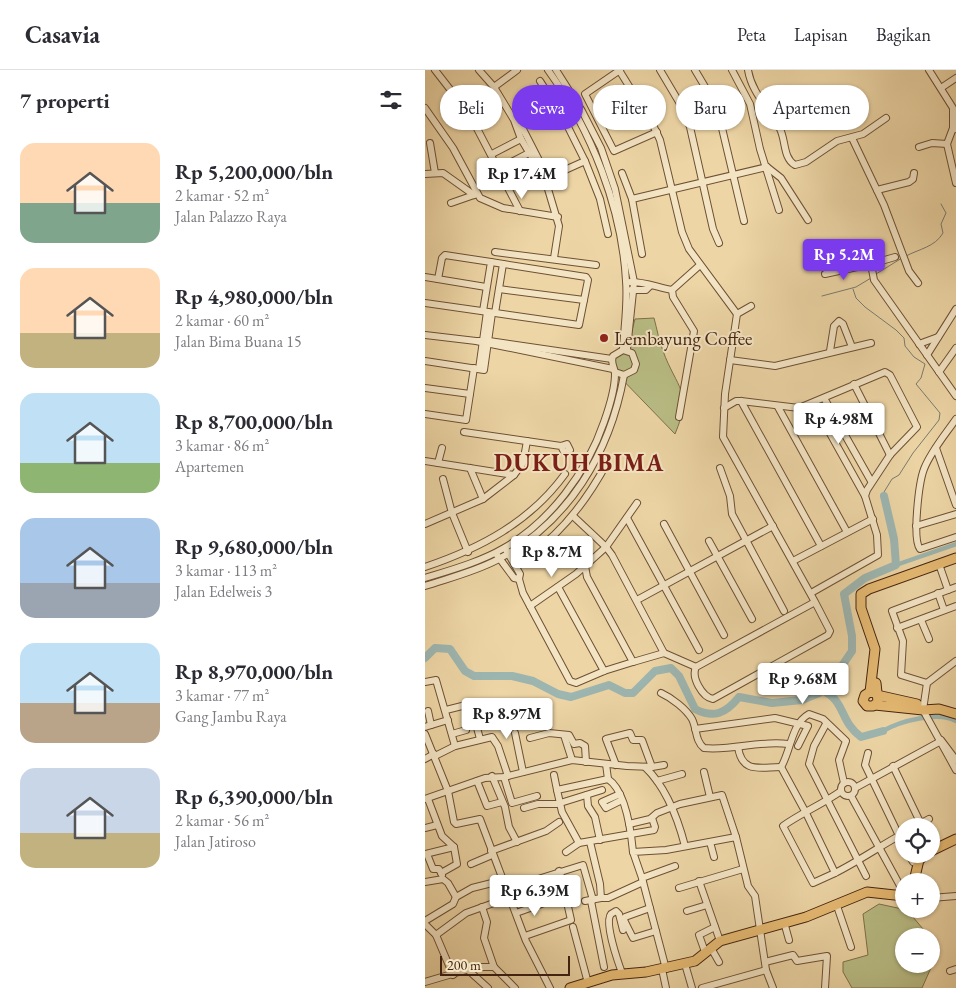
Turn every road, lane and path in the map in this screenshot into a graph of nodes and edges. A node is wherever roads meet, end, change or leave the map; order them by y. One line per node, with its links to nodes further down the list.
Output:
1 (435, 70): 35 (street)
2 (479, 70): 14 (street)
3 (517, 70): 15 (street)
4 (547, 70): 72 (street)
5 (556, 70): 72 (street)
6 (620, 70): 27 (street); 27 (street)
7 (660, 70): 46 (street)
8 (695, 70): 44 (street)
9 (732, 70): 38 (street)
10 (748, 70): 17 (street)
11 (930, 70): 16 (street)
12 (956, 78): 16 (street)
13 (540, 81): 36 (street)
14 (492, 85)
15 (497, 85)
16 (941, 88): 19 (street)
17 (755, 90)
18 (502, 100): 21 (street)
19 (955, 107): 23 (street)
20 (425, 108): 53 (street)
21 (512, 117)
22 (886, 118): 28 (street)
23 (954, 129): 31 (street)
24 (518, 130): 29 (street)
25 (524, 130): 45 (street)
26 (780, 130): 28 (street)
27 (657, 132): 48 (street)
28 (852, 138): 49 (street)
29 (521, 139): 34 (street); 35 (street)
30 (430, 143): 39 (street)
31 (947, 147): 32 (street); 33 (street); 43 (street)
32 (919, 148)
33 (956, 152)
34 (529, 153): 37 (street); 45 (street)
35 (492, 154): 37 (street)
36 (585, 161): 45 (street); 57 (street)
37 (500, 168): 53 (street)
38 (767, 168): 44 (street); 52 (street); 55 (street)
39 (435, 172): 42 (street); 51 (street)
40 (622, 173): 50 (street)
41 (914, 173): 49 (street)
42 (425, 174)
43 (955, 174): 47 (street)
44 (733, 175): 46 (street); 56 (street)
45 (544, 178): 54 (street)
46 (703, 183): 48 (street); 58 (street)
47 (956, 183)
48 (672, 190): 50 (street); 67 (street)
49 (877, 190): 71 (street)
50 (633, 199): 60 (street)
51 (451, 203)
52 (779, 210)
53 (520, 211): 54 (street)
54 (557, 217): 62 (street)
55 (808, 220)
56 (744, 221)
57 (608, 234)
58 (719, 243)
59 (495, 252): 62 (street)
60 (642, 254)
61 (895, 257): 65 (street)
62 (553, 258): 66 (street)
63 (491, 262): 64 (street); 70 (street); 73 (street)
64 (503, 264): 74 (street); 76 (street)
65 (871, 264): 68 (street); 88 (street)
66 (595, 265)
67 (700, 266): 75 (street); 81 (street)
68 (825, 274)
69 (425, 277): 70 (street)
70 (438, 279): 73 (street)
71 (918, 283)
72 (630, 286): 75 (street); 91 (street)
73 (486, 287): 80 (street)
74 (499, 289): 76 (street); 80 (street)
75 (672, 290): 113 (street)
76 (584, 300): 80 (street)
77 (425, 303): 80 (street)
78 (751, 306): 81 (street)
79 (956, 309): 82 (street)
80 (489, 312): 86 (street)
81 (737, 314): 96 (street)
82 (949, 319): 83 (street); 85 (street)
83 (956, 324)
84 (425, 335): 86 (street)
85 (938, 337): 88 (street); 93 (street)
86 (483, 342): 94 (street); 98 (street)
87 (871, 343): 89 (street)
88 (919, 344): 93 (street)
89 (852, 347): 92 (street); 92 (street)
90 (956, 348): 100 (street)
91 (625, 350): 95 (street); 101 (street)
92 (830, 351): 96 (street)
93 (927, 354): 100 (street)
94 (574, 356): 95 (street); 99 (street)
95 (612, 359): 99 (street)
96 (730, 360): 106 (street)
97 (425, 361): 98 (street)
98 (476, 369): 105 (street)
99 (614, 370): 101 (street); 118 (street)
100 (939, 372): 104 (street)
101 (623, 375): 121 (street)
102 (854, 384): 107 (street); 122 (street); 122 (street)
103 (425, 388): 105 (street)
104 (955, 390)
105 (470, 394): 112 (street)
106 (725, 394): 108 (street); 111 (street)
107 (824, 398): 109 (street); 132 (street)
108 (738, 401): 110 (street); 111 (street); 151 (street)
109 (813, 403): 110 (street); 134 (street)
110 (779, 407): 147 (street)
111 (723, 408): 145 (street)
112 (425, 414)
113 (679, 417)
114 (956, 419): 120 (street)
115 (464, 432): 116 (street)
116 (527, 441): 117 (street); 130 (street)
117 (561, 446)
118 (594, 446): 121 (street); 153 (street)
119 (442, 448): 124 (street)
120 (936, 448): 137 (street); 146 (street)
121 (603, 449): 153 (street)
122 (890, 455): 132 (street)
123 (425, 462): 124 (street)
124 (439, 463): 126 (street)
125 (607, 463): 140 (street)
126 (470, 468): 128 (street); 135 (street)
127 (720, 468): 149 (street)
128 (499, 472): 130 (street); 133 (street)
129 (565, 474): 154 (street)
130 (514, 475): 133 (street)
131 (443, 479): 138 (street)
132 (871, 481): 134 (street)
133 (504, 484): 135 (street)
134 (865, 496): 142 (street)
135 (483, 499): 138 (street)
136 (637, 503): 141 (street)
137 (956, 505)
138 (452, 514): 143 (street); 154 (street)
139 (956, 514): 146 (street)
140 (573, 516): 152 (street); 155 (street)
141 (627, 518): 152 (street); 167 (street)
142 (873, 519): 147 (street); 171 (street)
143 (425, 524)
144 (664, 524): 163 (street)
145 (773, 526): 149 (street); 159 (street)
146 (915, 526): 148 (street)
147 (847, 532): 151 (street)
148 (956, 537)
149 (747, 540): 157 (street); 178 (street)
150 (709, 541): 157 (street)
151 (821, 546): 159 (street)
152 (606, 547): 161 (street); 173 (street)
153 (507, 551): 156 (street); 165 (street)
154 (468, 552): 162 (street)
155 (531, 554)
156 (497, 556): 164 (street); 165 (street); 166 (street)
157 (717, 556): 163 (street); 179 (street)
158 (956, 558): 160 (main road)
159 (793, 561): 171 (street)
160 (939, 564): 170 (street); 193 (main road)
161 (585, 566): 168 (street); 187 (street)
162 (425, 567)
163 (690, 571): 167 (street); 182 (street)
164 (425, 578)
165 (519, 579): 175 (street)
166 (425, 586)
167 (663, 586): 173 (street); 184 (street)
168 (558, 587): 175 (street); 189 (street)
169 (956, 587): 170 (street)
170 (948, 590): 172 (street)
171 (811, 593): 174 (street)
172 (938, 593): 177 (street); 181 (street)
173 (637, 600): 185 (street)
174 (815, 602): 188 (street); 188 (street)
175 (531, 606): 189 (street)
176 (956, 606): 177 (street)
177 (944, 610): 180 (street)
178 (784, 611)
179 (752, 619)
180 (921, 620): 181 (street); 183 (street)
181 (897, 628): 191 (street)
182 (725, 635)
183 (929, 639)
184 (699, 650)
185 (664, 652): 187 (street); 188 (street)
186 (956, 661): 191 (street)
187 (633, 662): 189 (street)
188 (696, 667)
189 (604, 671)
190 (425, 682): 196 (street)
191 (927, 683): 197 (street)
192 (661, 693): 205 (street)
193 (874, 693): 195 (main road); 195 (main road); 197 (main road)
194 (466, 705): 196 (street)
195 (875, 705): 197 (main road)
196 (446, 710): 201 (street)
197 (924, 710): 200 (main road); 213 (street)
198 (428, 711): 204 (street)
199 (507, 714): 212 (street)
200 (956, 714)
201 (448, 720): 204 (street); 209 (street)
202 (800, 723): 203 (street); 205 (street); 214 (street); 216 (street)
203 (827, 724): 242 (street); 254 (street)
204 (428, 726)
205 (695, 729): 217 (street)
206 (466, 730): 209 (street)
207 (515, 733): 232 (street)
208 (425, 734): 219 (street)
209 (452, 734): 215 (street)
210 (564, 734): 211 (street); 221 (street); 223 (street)
211 (530, 738)
212 (480, 739): 215 (street); 237 (street)
213 (940, 740): 222 (street); 228 (street); 231 (street)
214 (789, 744): 217 (street); 230 (street)
215 (455, 746): 219 (street)
216 (798, 746)
217 (738, 747): 230 (street)
218 (868, 753): 238 (street)
219 (434, 755): 220 (street); 246 (street)
220 (425, 759)
221 (573, 760): 223 (street); 232 (street)
222 (956, 760)
223 (587, 762): 224 (street)
224 (607, 764): 225 (street); 239 (street)
225 (616, 765): 227 (street); 229 (street)
226 (664, 765): 229 (street)
227 (644, 766): 229 (street); 241 (street)
228 (893, 766): 238 (street); 260 (street)
229 (652, 767)
230 (781, 767): 258 (street)
231 (956, 770)
232 (523, 772): 237 (street)
233 (704, 772): 251 (street)
234 (554, 774): 244 (street)
235 (682, 774): 241 (street)
236 (492, 776): 237 (street); 240 (street); 253 (street)
237 (506, 776): 249 (street)
238 (870, 778): 243 (street); 262 (street)
239 (608, 779): 244 (street); 263 (street)
240 (477, 781): 246 (street); 253 (street)
241 (657, 782): 257 (street)
242 (844, 783): 243 (street); 247 (street)
243 (855, 788): 250 (street)
244 (557, 790): 255 (street)
245 (602, 790): 248 (street)
246 (448, 791): 252 (street); 281 (street)
247 (841, 791): 250 (street); 254 (street)
248 (587, 795): 255 (street); 270 (street)
249 (537, 796)
250 (851, 796): 277 (street)
251 (710, 797): 257 (street); 267 (street)
252 (426, 799): 264 (street)
253 (502, 802): 271 (street)
254 (827, 802): 258 (street); 284 (street)
255 (559, 803): 256 (street); 274 (street)
256 (525, 808)
257 (672, 808): 259 (street); 275 (street)
258 (807, 813): 290 (street); 290 (street)
259 (652, 818): 263 (street); 266 (street)
260 (915, 818)
261 (559, 822): 271 (street)
262 (895, 823)
263 (629, 824): 266 (street)
264 (437, 825): 265 (street); 276 (street)
265 (425, 828)
266 (632, 834): 270 (street); 280 (street)
267 (735, 837): 273 (street); 287 (street)
268 (895, 838): 277 (street)
269 (956, 839): 278 (main road)
270 (600, 840): 272 (street)
271 (517, 842): 281 (street)
272 (590, 842): 274 (street); 306 (street)
273 (710, 842): 275 (street); 283 (street)
274 (579, 843): 279 (street)
275 (685, 846): 280 (street)
276 (453, 847): 282 (street); 289 (street)
277 (879, 847): 284 (street); 292 (street)
278 (940, 847)
279 (566, 852)
280 (633, 852): 295 (street)
281 (492, 853): 285 (street); 294 (street)
282 (426, 854): 289 (street)
283 (714, 857)
284 (858, 862): 290 (street); 291 (street)
285 (471, 864)
286 (675, 866): 295 (street)
287 (743, 869): 298 (street); 322 (street)
288 (559, 871): 293 (street); 300 (street); 308 (street)
289 (441, 872): 296 (street)
290 (835, 873)
291 (866, 876)
292 (895, 878)
293 (562, 879)
294 (503, 880): 300 (street); 304 (street)
295 (642, 880): 306 (street); 313 (street)
296 (445, 881): 297 (street); 304 (street)
297 (425, 882)
298 (699, 882): 299 (street); 310 (street)
299 (679, 888)
300 (506, 889): 315 (street)
301 (564, 890): 324 (street)
302 (895, 894): 311 (main road)
303 (956, 896): 305 (street)
304 (456, 897): 317 (street)
305 (940, 897)
306 (601, 898): 308 (street)
307 (502, 900): 312 (street)
308 (590, 901): 333 (street)
309 (547, 902): 315 (street)
310 (707, 905): 314 (street); 319 (street)
311 (837, 906): 316 (main road); 327 (street)
312 (482, 907): 323 (street); 332 (street)
313 (650, 908): 321 (street); 321 (street)
314 (687, 911)
315 (516, 913): 324 (street)
316 (784, 922): 322 (main road); 325 (street)
317 (425, 923): 323 (street)
318 (573, 927): 340 (street)
319 (715, 927): 326 (street); 328 (street)
320 (623, 930): 337 (street)
321 (656, 931): 334 (street)
322 (759, 931): 326 (main road); 330 (street)
323 (436, 935): 338 (street)
324 (525, 936): 345 (street)
325 (789, 940)
326 (720, 941): 328 (main road)
327 (851, 947)
328 (707, 949): 329 (street); 331 (main road)
329 (719, 962)
330 (765, 962): 336 (street); 350 (street)
331 (685, 964): 334 (main road); 347 (street)
332 (494, 967): 335 (street); 344 (street)
333 (604, 967)
334 (664, 969): 337 (main road); 346 (street)
335 (468, 970): 338 (street); 343 (street)
336 (766, 970): 348 (street); 349 (street)
337 (622, 973): 341 (main road)
338 (453, 975): 339 (street)
339 (425, 982)
340 (588, 983): 341 (main road); 342 (main road)
341 (599, 983)
342 (576, 987)
343 (488, 988)
344 (515, 988)
345 (550, 988)
346 (666, 988)
347 (692, 988)
348 (702, 988)
349 (773, 988)
350 (825, 988)

